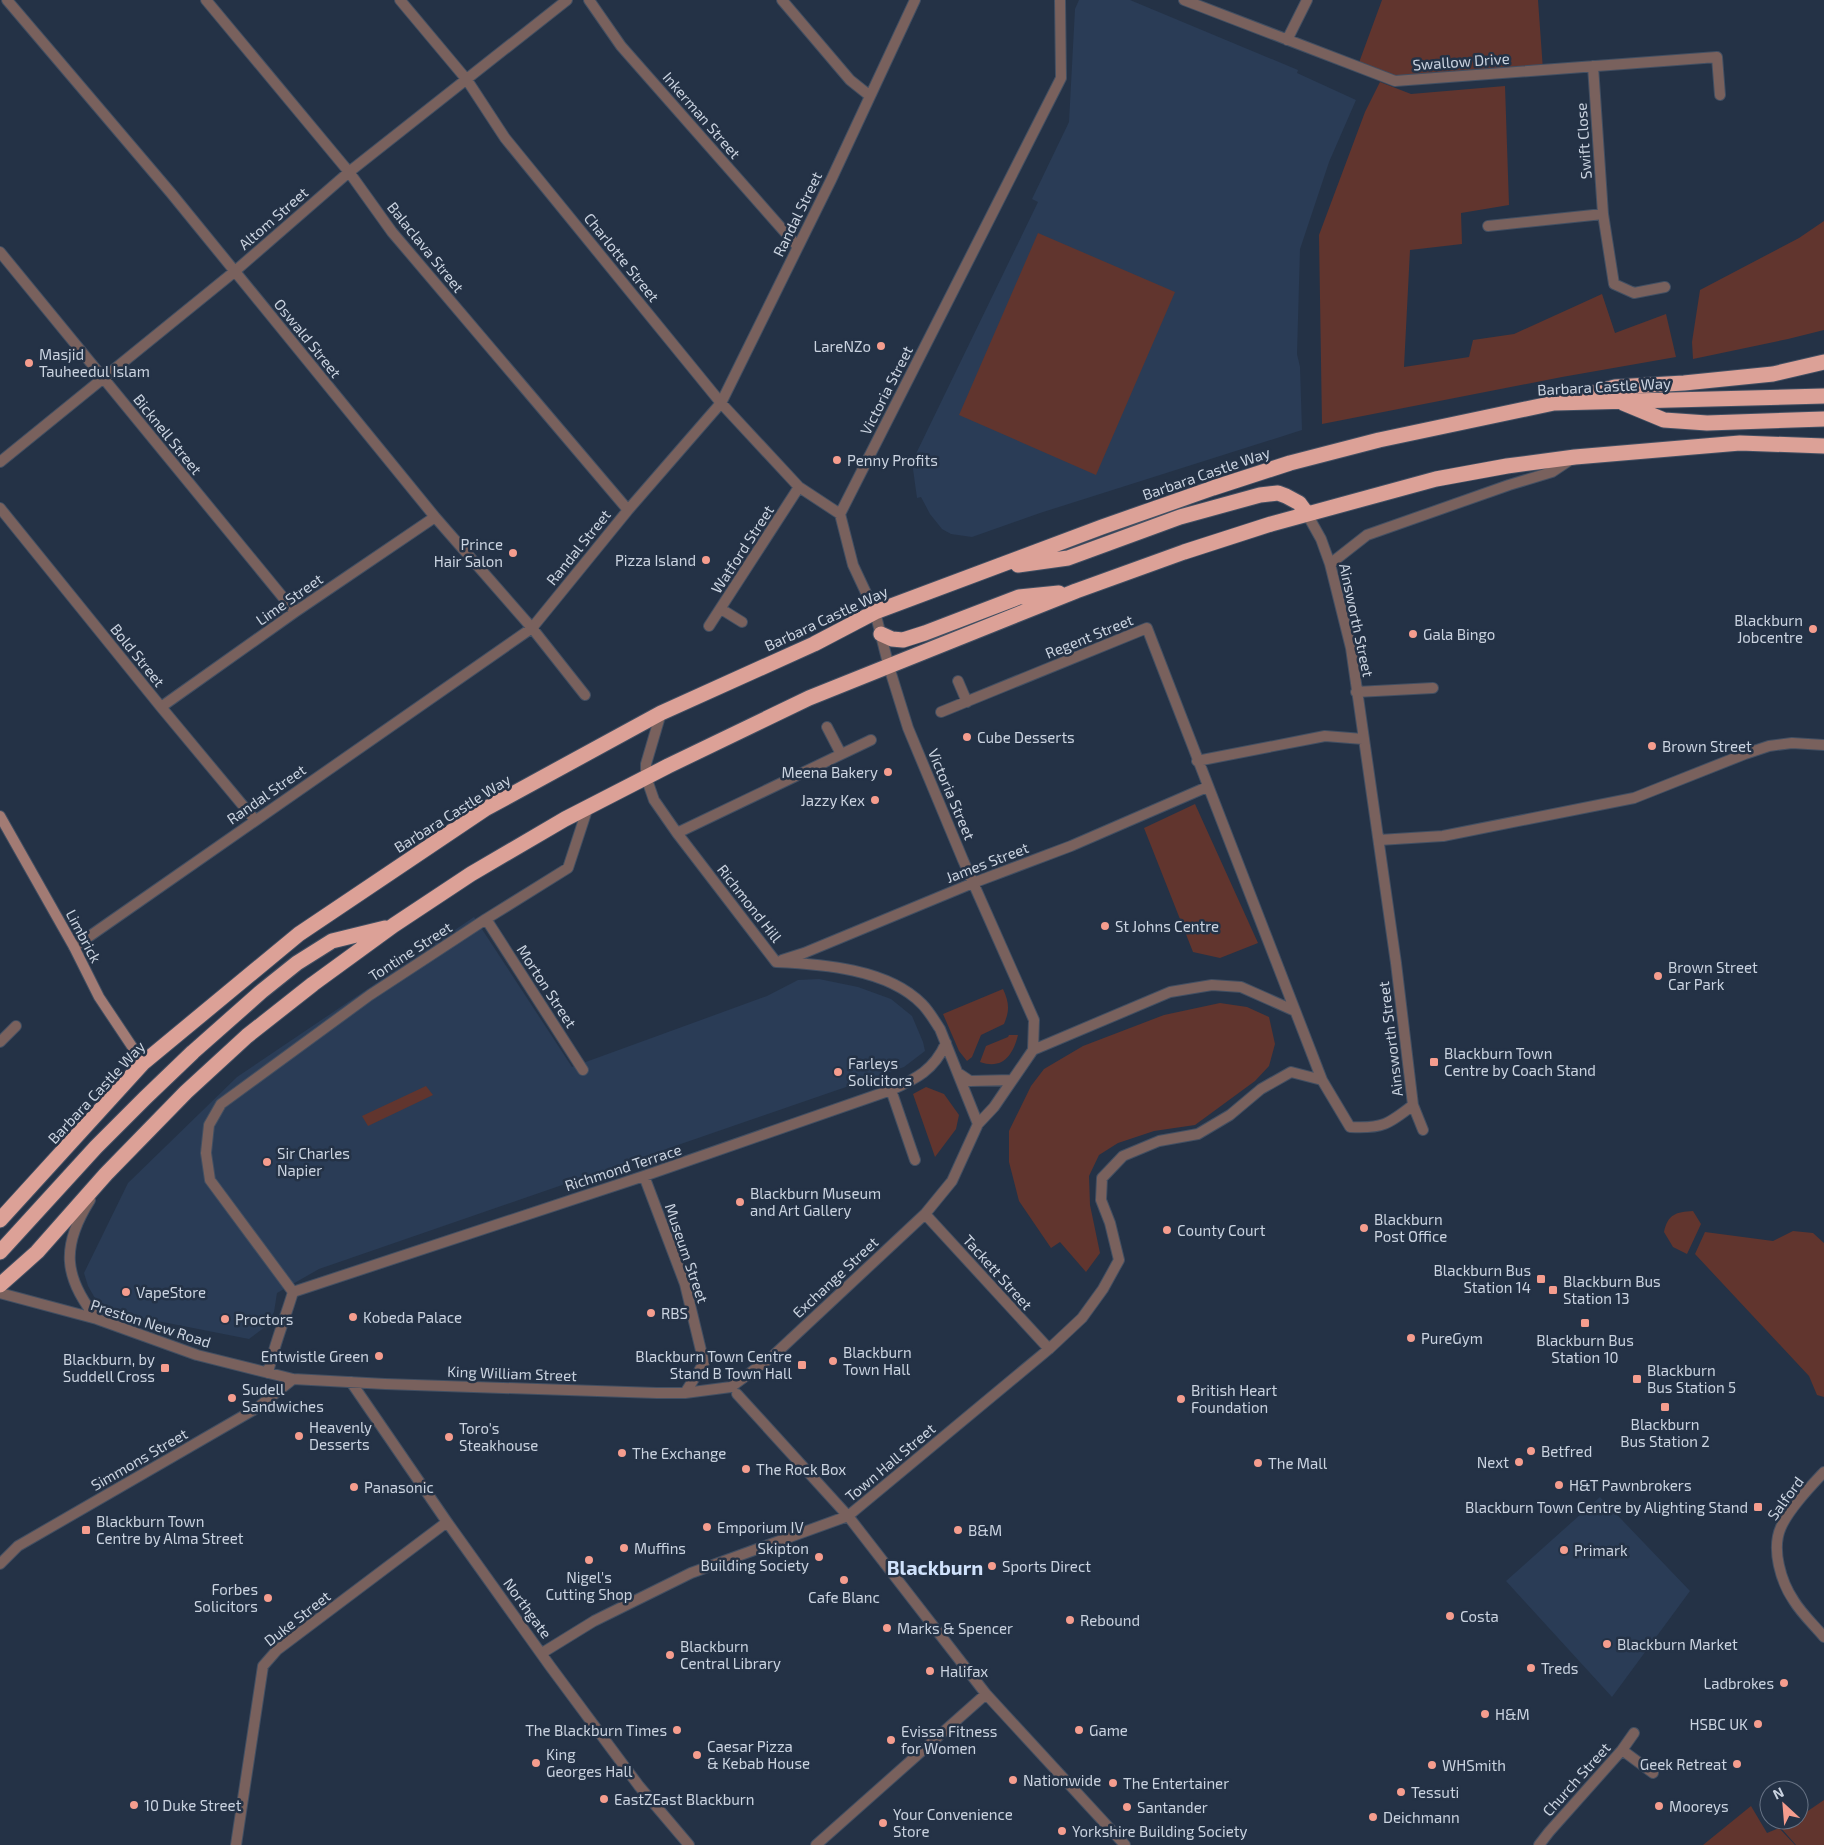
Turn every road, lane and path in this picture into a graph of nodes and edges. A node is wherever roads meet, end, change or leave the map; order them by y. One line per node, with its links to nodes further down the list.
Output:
1 (7, 0): 21 (street, Oswald Street)
2 (206, 0): 16 (street, Balaclava Street)
3 (400, 0): 13 (street, Charlotte Street)
4 (567, 0): 13 (street, Altom Street)
5 (589, 0): 19 (street, Inkerman Street)
6 (782, 0): 15 (street)
7 (915, 0): 15 (street, Randal Street)
8 (1060, 0): 36 (street, Victoria Street)
9 (1184, 0): 11 (street, Swallow Drive)
10 (1307, 0): 11 (street)
11 (1287, 40): 12 (street, Swallow Drive)
12 (1593, 66): 14 (street, Swallow Drive); 17 (street, Swift Close)
13 (467, 80): 16 (street, Altom Street); 27 (street, Charlotte Street)
14 (1720, 95)
15 (870, 96): 19 (street, Randal Street)
16 (349, 172): 21 (street, Altom Street); 35 (street, Balaclava Street)
17 (1604, 214): 18 (street); 22 (street, Swift Close)
18 (1488, 226)
19 (798, 247): 27 (street, Randal Street)
20 (0, 252): 24 (street, Bicknell Street)
21 (234, 272): 24 (street, Altom Street); 38 (street, Oswald Street)
22 (1665, 287)
23 (1824, 362): 28 (highway)
24 (104, 378): 32 (street, Altom Street); 43 (street, Bicknell Street)
25 (1824, 396): 26 (highway, Barbara Castle Way)
26 (1617, 400): 28 (highway, Barbara Castle Way); 29 (highway)
27 (721, 403): 33 (street, Charlotte Street); 35 (street, Randal Street)
28 (1554, 404): 40 (highway, Barbara Castle Way)
29 (1824, 419)
30 (1824, 446): 31 (highway)
31 (1575, 458): 37 (highway); 39 (street)
32 (0, 462)
33 (799, 487): 36 (street, Charlotte Street); 42 (street, Watford Street)
34 (0, 508): 55 (street, Bold Street)
35 (628, 510): 47 (street, Randal Street)
36 (840, 514): 44 (street, Victoria Street)
37 (1307, 514): 39 (street, Ainsworth Street); 40 (highway); 41 (highway)
38 (435, 517): 43 (street, Lime Street); 47 (street, Oswald Street)
39 (1330, 564): 52 (street, Ainsworth Street)
40 (990, 570): 44 (highway, Barbara Castle Way)
41 (1076, 591): 48 (highway); 49 (highway)
42 (721, 609): 45 (street); 46 (street, Watford Street)
43 (294, 612): 55 (street, Lime Street)
44 (875, 612): 48 (street, Victoria Street); 56 (highway, Barbara Castle Way)
45 (742, 622)
46 (709, 626)
47 (532, 628): 53 (street, Oswald Street); 68 (street, Randal Street)
48 (881, 634): 49 (street, Victoria Street)
49 (889, 667): 64 (highway); 71 (street, Victoria Street)
50 (958, 681): 54 (street)
51 (1433, 688): 52 (street)
52 (1356, 692): 59 (street, Ainsworth Street)
53 (585, 694)
54 (967, 702): 57 (street, Regent Street); 63 (street, Regent Street)
55 (161, 707): 68 (street, Bold Street)
56 (661, 712): 64 (street, Richmond Hill); 81 (highway, Barbara Castle Way)
57 (941, 712)
58 (827, 727): 62 (street)
59 (1363, 739): 63 (street); 70 (street, Ainsworth Street)
60 (871, 740): 62 (street)
61 (1824, 746): 70 (street)
62 (841, 754): 69 (street)
63 (1197, 761): 65 (street, Ainsworth Street)
64 (646, 777): 66 (highway); 69 (street, Richmond Hill)
65 (1207, 787): 71 (street, James Street); 76 (street, Ainsworth Street)
66 (588, 807): 72 (street, Tontine Street); 73 (highway)
67 (1, 818): 74 (main road, Limbrick)
68 (255, 820): 74 (street, Randal Street)
69 (677, 833): 75 (street, Richmond Hill)
70 (1379, 840): 87 (street, Ainsworth Street)
71 (973, 882): 75 (street, James Street); 80 (street, Victoria Street)
72 (486, 919): 82 (street, Morton Street); 97 (street, Tontine Street)
73 (394, 925): 91 (highway); 95 (highway)
74 (74, 947): 81 (main road, Limbrick)
75 (776, 962): 79 (street, Richmond Hill)
76 (1295, 1011): 80 (street); 85 (street, Ainsworth Street)
77 (16, 1026): 78 (street)
78 (0, 1042)
79 (946, 1043): 83 (street, Richmond Hill); 86 (street, Richmond Terrace)
80 (1033, 1050): 84 (street, Exchange Street)
81 (143, 1063): 94 (highway, Barbara Castle Way)
82 (583, 1070)
83 (958, 1073): 84 (street); 88 (street, Richmond Hill)
84 (1012, 1080): 88 (street, Exchange Street)
85 (1322, 1080): 87 (street, Ainsworth Street); 100 (street, Town Hall Street)
86 (891, 1090): 90 (street); 92 (street, Richmond Terrace)
87 (1413, 1104): 89 (street)
88 (978, 1124): 93 (street, Exchange Street)
89 (1423, 1130)
90 (915, 1160)
91 (106, 1174): 96 (highway); 99 (street)
92 (644, 1176): 97 (street, Richmond Terrace); 105 (street, Museum Street)
93 (925, 1214): 100 (street, Tackett Street); 104 (street, Exchange Street)
94 (0, 1220)
95 (0, 1252)
96 (0, 1285)
97 (293, 1292): 101 (street)
98 (0, 1293): 99 (street, Preston New Road)
99 (97, 1319): 101 (street, Preston New Road)
100 (1049, 1349): 107 (street, Town Hall Street)
101 (268, 1372): 102 (street, Preston New Road)
102 (293, 1379): 103 (street, King William Street); 109 (street, Simmons Street)
103 (351, 1382): 105 (street, King William Street); 108 (street, Northgate)
104 (734, 1391): 105 (street, King William Street); 107 (street)
105 (684, 1393)
106 (1824, 1472): 110 (street, Salford)
107 (848, 1516): 111 (street, Town Hall Street); 112 (street)
108 (447, 1522): 111 (street, Northgate); 116 (street, Duke Street)
109 (0, 1564)
110 (1824, 1637)
111 (542, 1653): 117 (street, Northgate)
112 (986, 1694): 118 (street); 119 (street)
113 (1634, 1733): 114 (street, Church Street)
114 (1622, 1750): 115 (street); 120 (street, Church Street)
115 (1653, 1773)
116 (236, 1845)
117 (689, 1845)
118 (816, 1845)
119 (1125, 1845)
120 (1539, 1845)

